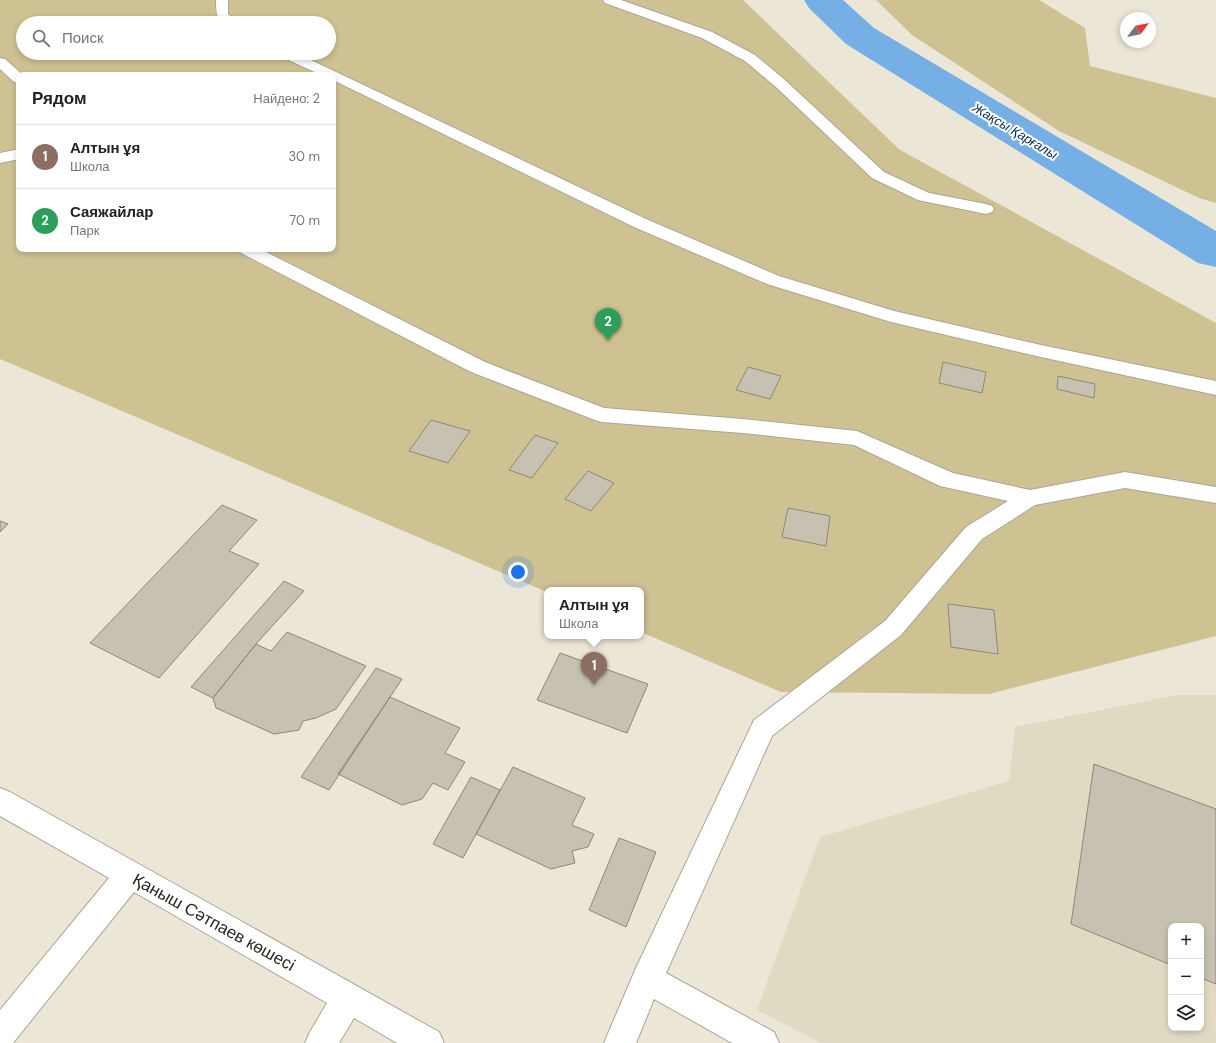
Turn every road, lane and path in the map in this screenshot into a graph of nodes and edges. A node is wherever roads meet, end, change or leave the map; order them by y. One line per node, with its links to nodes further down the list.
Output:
1 (222, 0): 3 (street)
2 (609, 0): 11 (street)
3 (224, 16)
4 (300, 60): 6 (street)
5 (0, 62): 7 (street)
6 (326, 72)
7 (16, 76)
8 (336, 76): 13 (street)
9 (16, 155): 10 (street)
10 (0, 158)
11 (986, 209)
12 (253, 252): 15 (street)
13 (1216, 388)
14 (1216, 495): 15 (street)
15 (1030, 498): 18 (street)
16 (0, 802): 17 (street, Қаныш Сәтпаев көшесі)
17 (130, 875): 19 (street, Қаныш Сәтпаев көшесі); 20 (street)
18 (647, 979): 23 (street); 24 (street)
19 (348, 998): 21 (street); 22 (street, Қаныш Сәтпаев көшесі)
20 (0, 1034)
21 (321, 1043)
22 (428, 1043)
23 (620, 1043)
24 (763, 1043)

